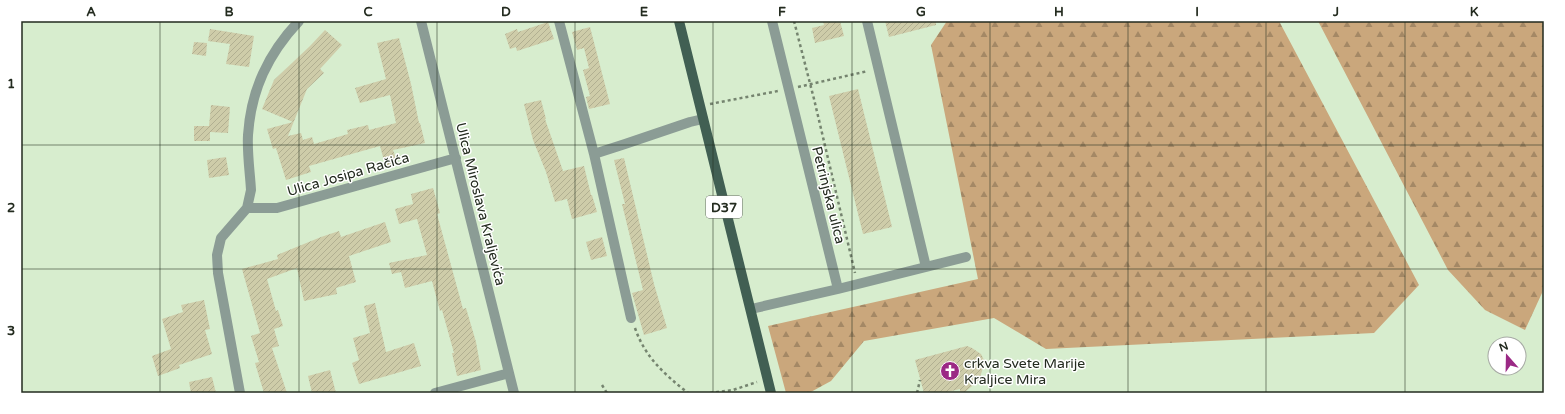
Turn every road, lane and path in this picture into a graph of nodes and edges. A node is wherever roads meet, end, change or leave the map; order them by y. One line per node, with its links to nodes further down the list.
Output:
1 (299, 21): 11 (street)
2 (421, 21): 10 (street, Ulica Miroslava Kraljevića)
3 (559, 21): 9 (street)
4 (679, 21): 8 (main road, D37)
5 (772, 21): 15 (street, Petrinjska ulica)
6 (794, 21): 14 (path)
7 (867, 21): 13 (street)
8 (703, 119): 9 (street); 16 (main road, D37)
9 (594, 154): 17 (street)
10 (456, 158): 11 (street, Ulica Josipa Račića); 18 (street, Ulica Miroslava Kraljevića)
11 (247, 208): 23 (street)
12 (966, 257): 13 (street)
13 (926, 267): 15 (street)
14 (854, 273)
15 (838, 289): 16 (street)
16 (751, 309): 19 (main road, D37)
17 (631, 318): 27 (path)
18 (509, 373): 24 (street); 25 (street, Ulica Miroslava Kraljevića)
19 (767, 379): 22 (path); 29 (main road, D37)
20 (920, 380): 30 (path)
21 (602, 385): 26 (path)
22 (733, 391): 28 (path)
23 (240, 393)
24 (435, 393)
25 (514, 393)
26 (607, 393)
27 (688, 393)
28 (710, 393)
29 (771, 393)
30 (918, 393)

